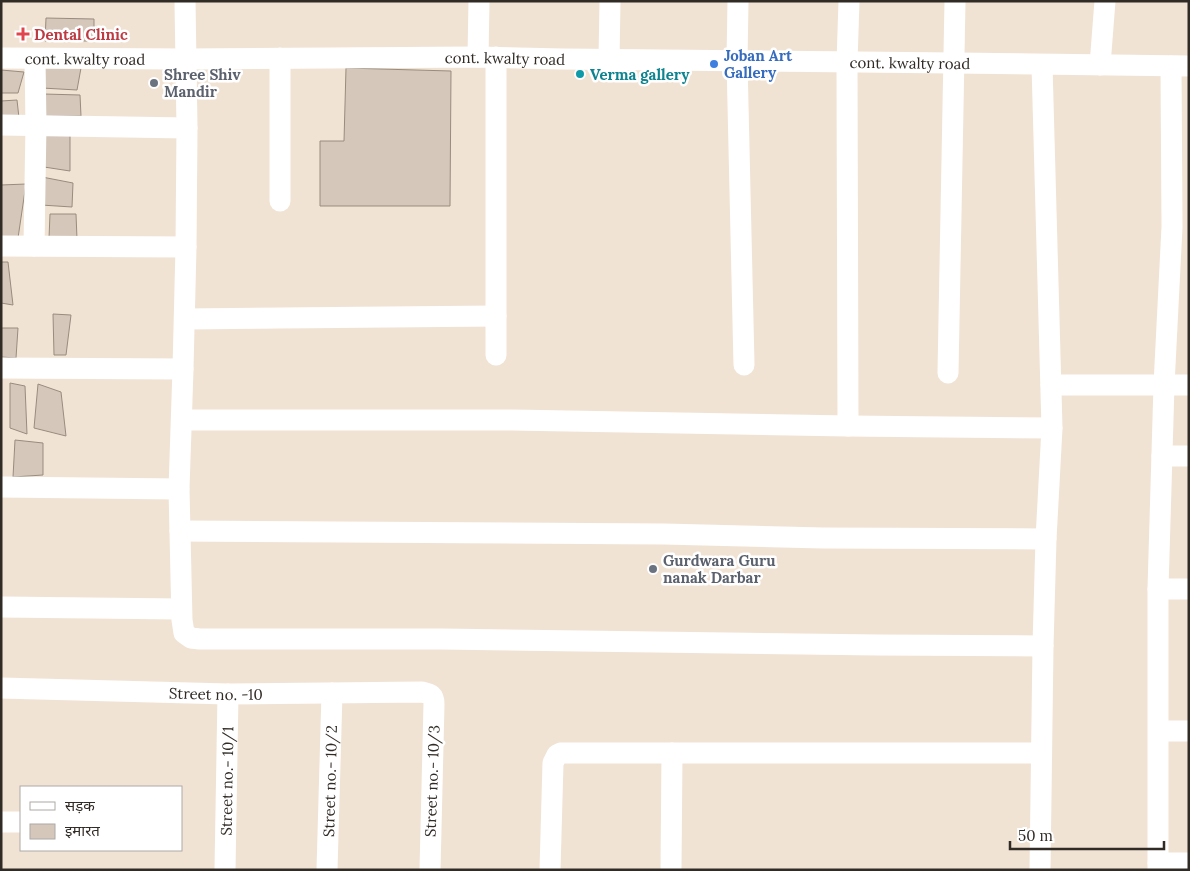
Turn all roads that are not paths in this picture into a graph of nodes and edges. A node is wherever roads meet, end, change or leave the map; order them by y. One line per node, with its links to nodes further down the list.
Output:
1 (186, 1): 12 (street)
2 (479, 1): 8 (street)
3 (610, 1): 13 (street)
4 (738, 1): 14 (street)
5 (849, 1): 15 (street)
6 (955, 1): 16 (street)
7 (1105, 1): 18 (street)
8 (487, 57): 10 (street, cont. kwalty road); 13 (street, cont. kwalty road); 28 (street)
9 (1, 58): 11 (street, cont. kwalty road)
10 (280, 58): 12 (street, cont. kwalty road); 23 (street)
11 (35, 59): 12 (street, cont. kwalty road); 21 (street)
12 (186, 59): 22 (street)
13 (610, 60): 14 (street, cont. kwalty road)
14 (737, 61): 15 (street, cont. kwalty road); 31 (street)
15 (847, 62): 16 (street, cont. kwalty road); 39 (street)
16 (954, 63): 17 (street, cont. kwalty road); 34 (street)
17 (1042, 65): 18 (street, cont. kwalty road); 35 (street)
18 (1100, 65): 19 (street, cont. kwalty road)
19 (1180, 66): 24 (street)
20 (1, 125): 21 (street)
21 (36, 125): 22 (street); 26 (street)
22 (187, 128): 27 (street)
23 (280, 201)
24 (1180, 227): 36 (street)
25 (1, 246): 26 (street)
26 (34, 246): 27 (street)
27 (186, 247): 29 (street)
28 (496, 316): 29 (street); 30 (street)
29 (185, 319): 33 (street)
30 (496, 355)
31 (744, 365)
32 (1, 368): 33 (street)
33 (183, 370): 38 (street)
34 (948, 373)
35 (1051, 385): 36 (street); 40 (street)
36 (1164, 385): 37 (street); 41 (street)
37 (1189, 385)
38 (182, 420): 39 (street); 44 (street)
39 (848, 426): 40 (street)
40 (1052, 428): 46 (street)
41 (1162, 456): 42 (street); 47 (street)
42 (1189, 456)
43 (1, 487): 44 (street)
44 (179, 489): 45 (street)
45 (180, 531): 46 (street); 50 (street)
46 (1046, 539): 51 (street)
47 (1158, 589): 48 (street); 56 (street)
48 (1189, 589)
49 (1, 607): 50 (street)
50 (182, 609): 51 (street)
51 (1043, 646): 59 (street)
52 (1, 688): 54 (street, Street no. -10)
53 (332, 693): 54 (street, Street no. -10); 55 (street, Street no. -10); 65 (street, Street no.- 10/2)
54 (228, 694): 64 (street, Street no.- 10/1)
55 (430, 694): 66 (street, Street no.- 10/3)
56 (1158, 730): 57 (street); 63 (street)
57 (1189, 731)
58 (672, 753): 59 (street); 67 (street); 68 (street)
59 (1041, 753): 69 (street)
60 (1, 822): 61 (street)
61 (20, 822)
62 (1189, 863): 63 (street)
63 (1158, 866)
64 (225, 870)
65 (327, 870)
66 (430, 870)
67 (550, 870)
68 (671, 870)
69 (1040, 870)

